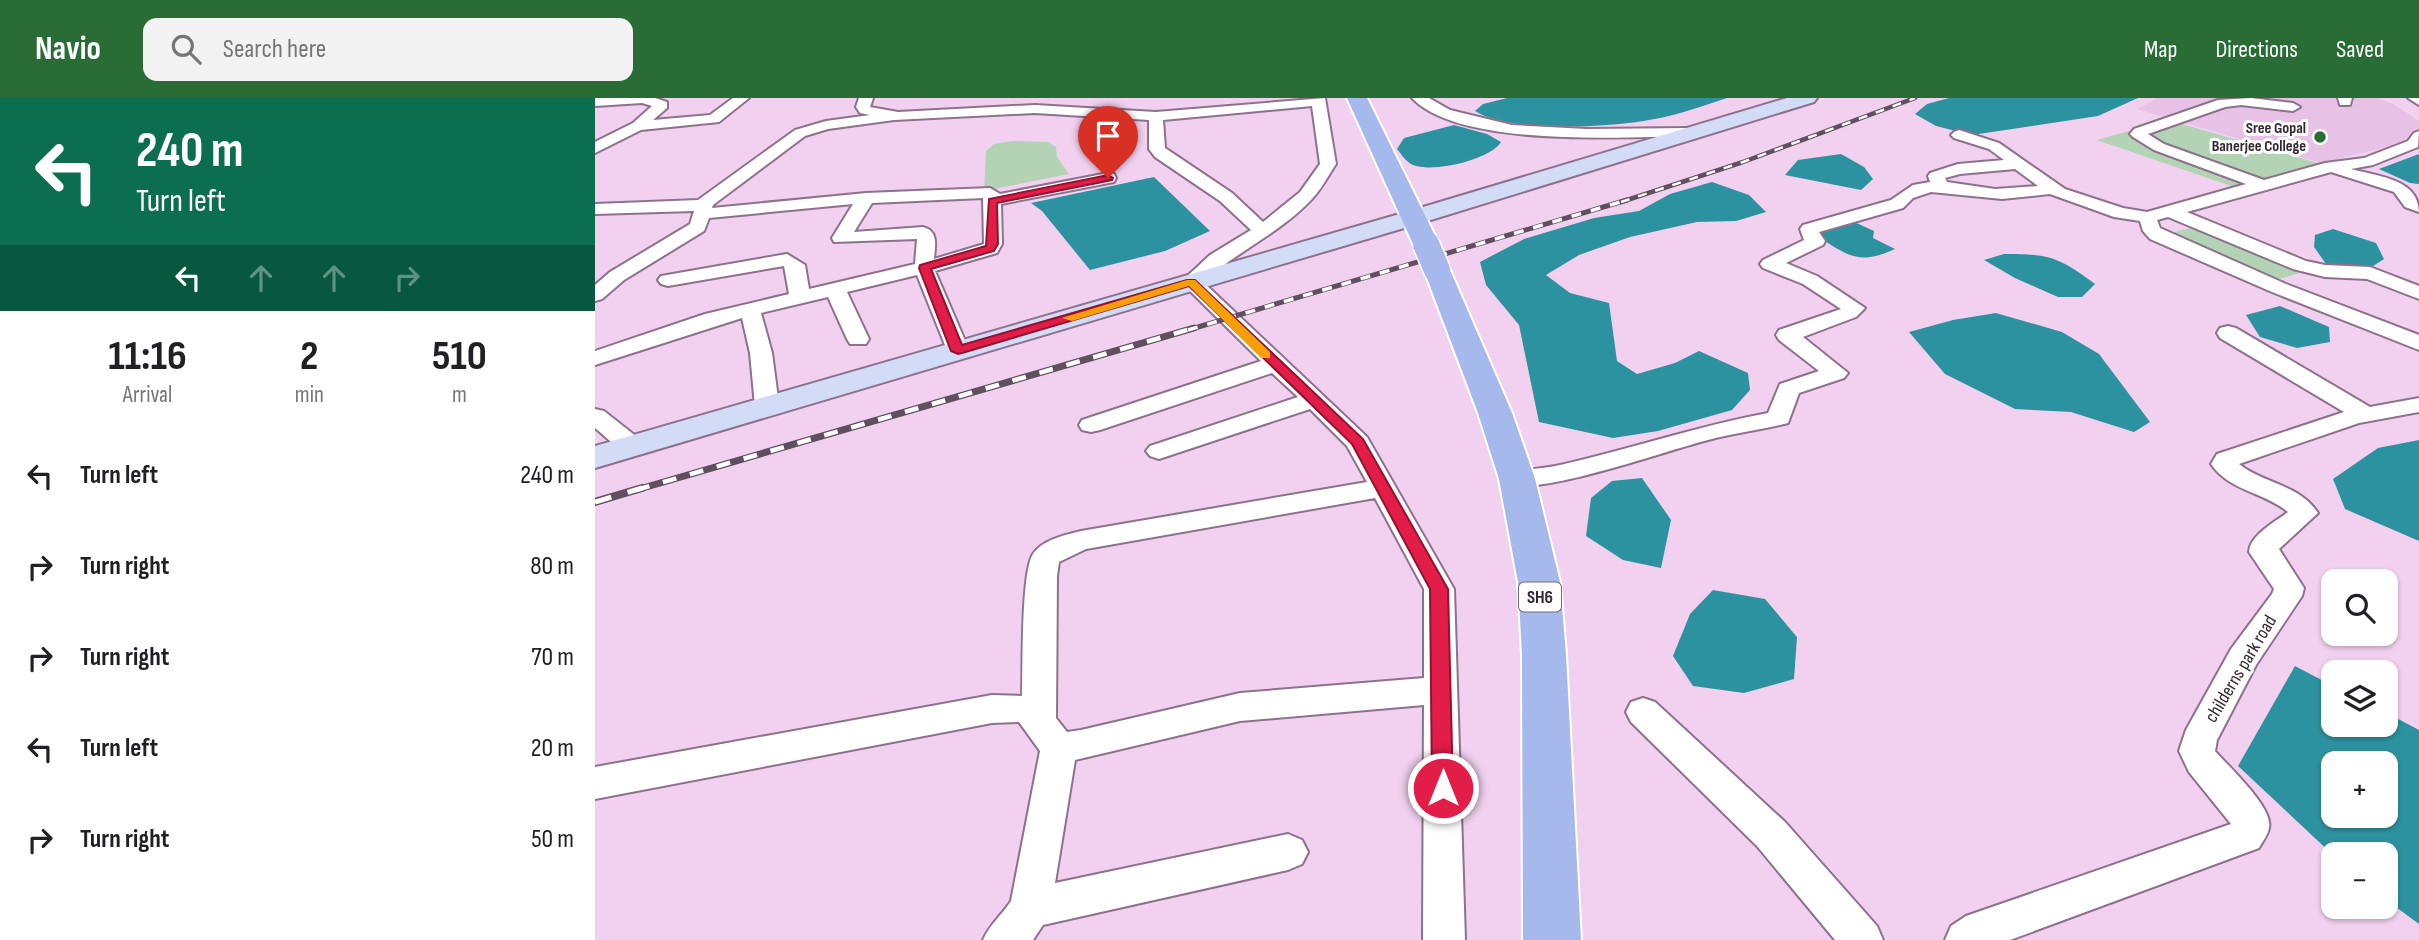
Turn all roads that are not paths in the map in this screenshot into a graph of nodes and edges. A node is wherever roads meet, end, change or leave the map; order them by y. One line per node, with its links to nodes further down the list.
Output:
1 (742, 98): 20 (street)
2 (866, 98): 17 (street)
3 (1137, 98): 16 (street)
4 (1357, 98): 38 (main road, SH6)
5 (1807, 98): 21 (main road)
6 (2415, 98): 10 (street)
7 (642, 99): 11 (street); 20 (street)
8 (1446, 100): 9 (street)
9 (1423, 101): 21 (street)
10 (2419, 101)
11 (595, 102)
12 (1104, 104): 16 (street); 17 (street)
13 (1196, 105): 15 (street); 18 (street)
14 (2293, 107): 29 (street)
15 (1311, 111): 19 (street); 39 (street)
16 (1135, 114): 18 (street)
17 (898, 116): 35 (street)
18 (1156, 116): 39 (street)
19 (1217, 123)
20 (638, 126): 24 (street)
21 (1690, 132): 38 (main road)
22 (1959, 135): 25 (street)
23 (2419, 136): 26 (street)
24 (595, 148)
25 (2018, 164): 28 (street); 30 (street)
26 (2325, 168): 29 (street); 33 (street)
27 (1108, 178): 32 (street)
28 (1940, 185): 30 (street); 64 (street)
29 (2266, 186): 36 (street)
30 (2050, 189): 37 (street)
31 (866, 198): 32 (street); 35 (street); 41 (street)
32 (992, 201): 41 (street)
33 (2419, 207)
34 (595, 209): 35 (street)
35 (702, 209): 46 (street)
36 (2170, 211): 37 (street); 45 (street)
37 (2147, 217): 51 (street)
38 (1412, 218): 40 (main road); 64 (main road, SH6)
39 (1252, 237): 40 (street); 43 (street)
40 (1271, 259): 43 (main road)
41 (924, 268): 44 (street); 52 (street)
42 (668, 280): 47 (street)
43 (1191, 282): 52 (main road); 54 (street)
44 (835, 289): 47 (street); 50 (street)
45 (2419, 293)
46 (595, 295)
47 (800, 297): 48 (street)
48 (750, 310): 53 (street); 57 (street)
49 (2228, 333): 58 (street)
50 (858, 339)
51 (2419, 343)
52 (958, 351): 57 (main road)
53 (595, 358)
54 (1276, 365): 55 (street); 60 (street)
55 (1313, 400): 62 (street); 65 (street)
56 (2419, 405): 58 (street, childerns park road)
57 (767, 406): 61 (main road)
58 (2366, 415): 76 (street, childerns park road)
59 (595, 416): 61 (street)
60 (1091, 425)
61 (633, 446): 63 (main road)
62 (1159, 451)
63 (595, 457)
64 (1517, 479): 74 (main road, SH6)
65 (1383, 488): 66 (street); 68 (street)
66 (1441, 690): 68 (street); 73 (street)
67 (1643, 712): 75 (street)
68 (1049, 732): 69 (street); 71 (street)
69 (595, 783)
70 (1288, 852): 71 (street)
71 (1030, 908): 72 (street)
72 (1005, 940)
73 (1444, 940)
74 (1552, 940)
75 (1862, 940)
76 (1966, 940)

